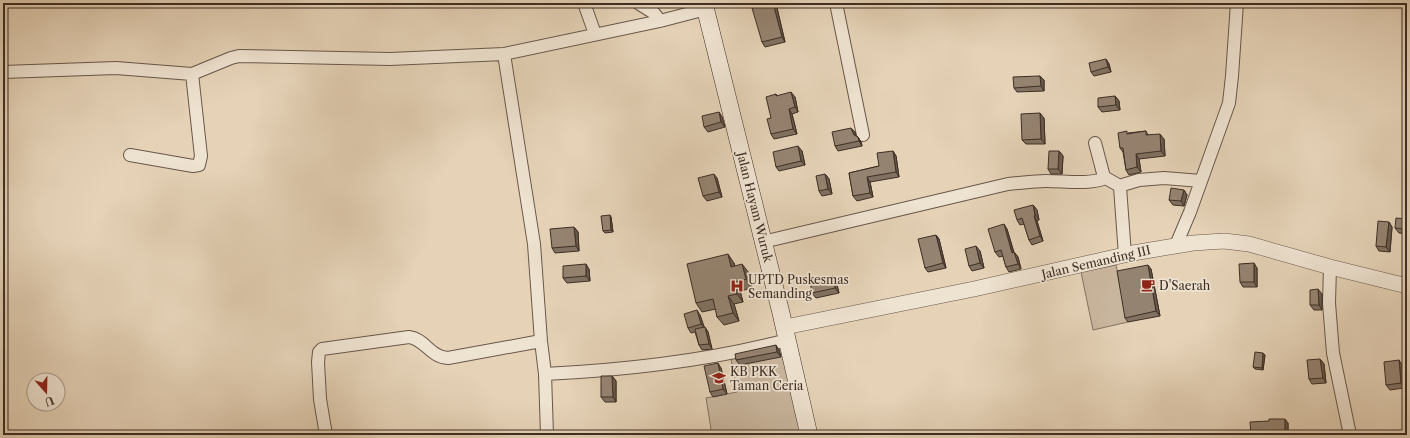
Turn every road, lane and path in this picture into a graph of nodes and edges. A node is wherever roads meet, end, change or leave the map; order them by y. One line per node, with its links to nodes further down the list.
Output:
1 (584, 3): 7 (street)
2 (638, 3): 6 (street)
3 (836, 3): 11 (street)
4 (1237, 3): 15 (street)
5 (705, 6): 6 (street); 17 (main road, Jalan Hayam Wuruk)
6 (660, 20): 7 (street)
7 (595, 34): 8 (street)
8 (504, 54): 10 (street); 23 (street)
9 (3, 72): 10 (street)
10 (192, 74): 13 (street)
11 (863, 135)
12 (1095, 143): 14 (street)
13 (130, 155)
14 (1106, 178): 16 (street); 17 (street)
15 (1201, 181): 16 (street); 18 (street)
16 (1119, 186): 19 (street)
17 (763, 242): 22 (main road, Jalan Hayam Wuruk)
18 (1176, 245): 19 (street, Jalan Semanding III); 20 (street, Jalan Semanding III)
19 (1125, 255): 22 (street, Jalan Semanding III)
20 (1330, 267): 21 (street, Jalan Semanding III); 28 (street)
21 (1407, 286)
22 (786, 334): 24 (street); 27 (main road, Jalan Hayam Wuruk)
23 (541, 340): 24 (street); 25 (street)
24 (545, 374): 26 (street)
25 (326, 435)
26 (547, 435)
27 (810, 435)
28 (1350, 435)

